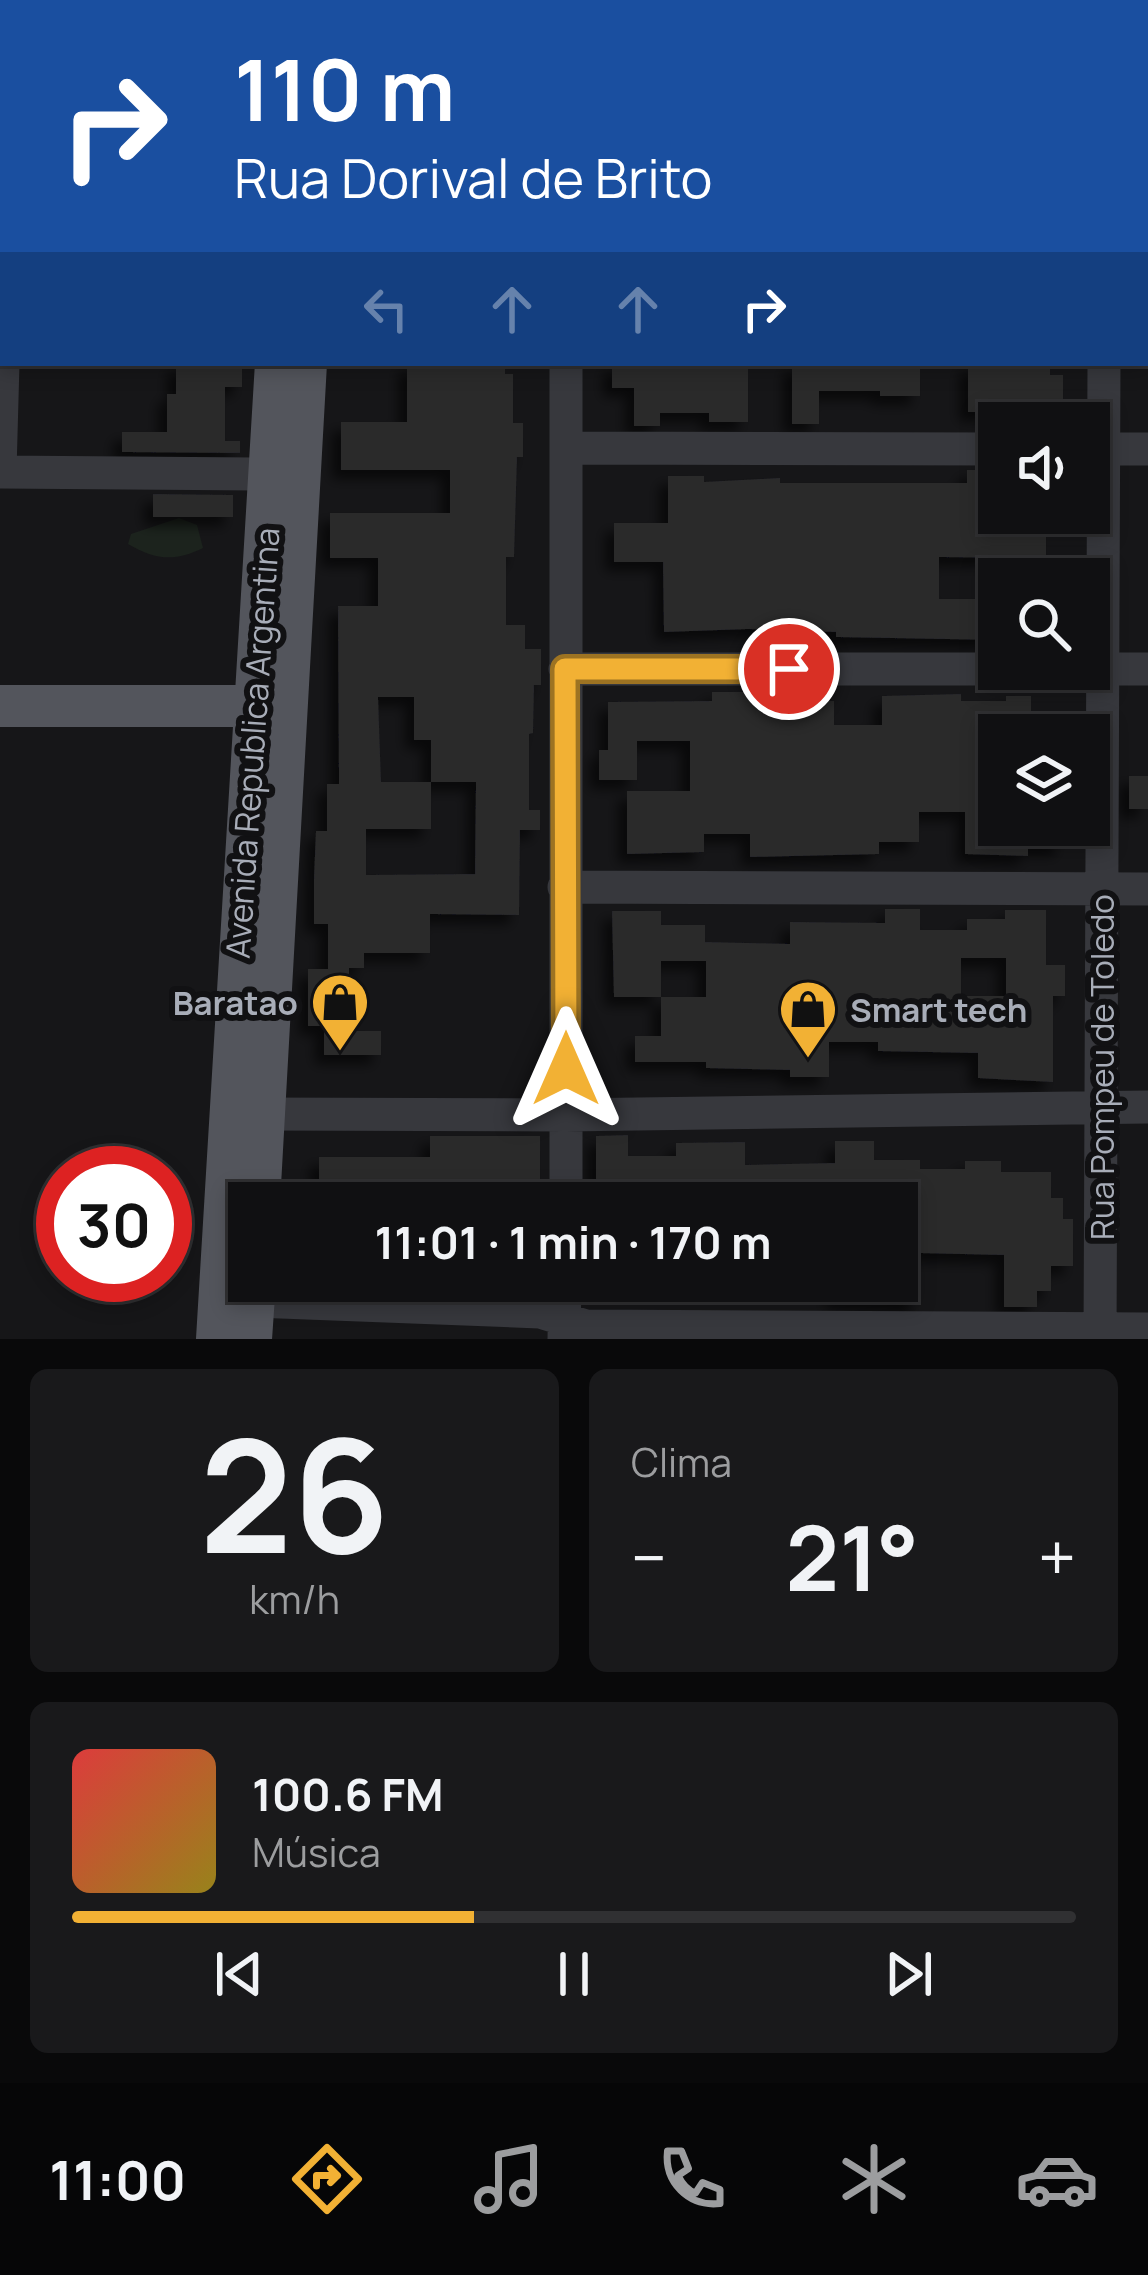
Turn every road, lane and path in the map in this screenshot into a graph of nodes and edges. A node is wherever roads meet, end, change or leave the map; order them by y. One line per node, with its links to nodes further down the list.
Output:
1 (3, 366): 11 (street)
2 (276, 366): 12 (main road, Avenida Republica Argentina)
3 (306, 366): 18 (main road, Avenida Republica Argentina)
4 (566, 366): 7 (street)
5 (1104, 366): 6 (street, Rua Pompeu de Toledo)
6 (1100, 402)
7 (566, 448): 8 (street); 13 (street)
8 (978, 449)
9 (1110, 449): 10 (street)
10 (1148, 449)
11 (0, 472): 12 (street)
12 (268, 474): 18 (main road, Avenida Republica Argentina)
13 (565, 669): 14 (street); 20 (street)
14 (978, 669)
15 (1110, 669): 16 (street)
16 (1148, 669)
17 (1103, 690): 21 (street, Rua Pompeu de Toledo)
18 (271, 705): 19 (main road); 26 (main road, Avenida Republica Argentina)
19 (0, 706)
20 (565, 886): 21 (street); 25 (street)
21 (1102, 888): 22 (street); 23 (street, Rua Pompeu de Toledo)
22 (1148, 889)
23 (1101, 1107): 24 (street); 25 (street); 34 (street, Rua Pompeu de Toledo)
24 (1148, 1107)
25 (566, 1115): 26 (street); 29 (street)
26 (246, 1121): 27 (main road, Avenida Republica Argentina); 28 (main road, Avenida Republica Argentina)
27 (246, 1182)
28 (256, 1182)
29 (566, 1182)
30 (243, 1302): 35 (main road, Avenida Republica Argentina)
31 (313, 1302): 32 (street)
32 (564, 1329): 34 (street)
33 (1148, 1329): 34 (street)
34 (1100, 1334)
35 (217, 1339)

